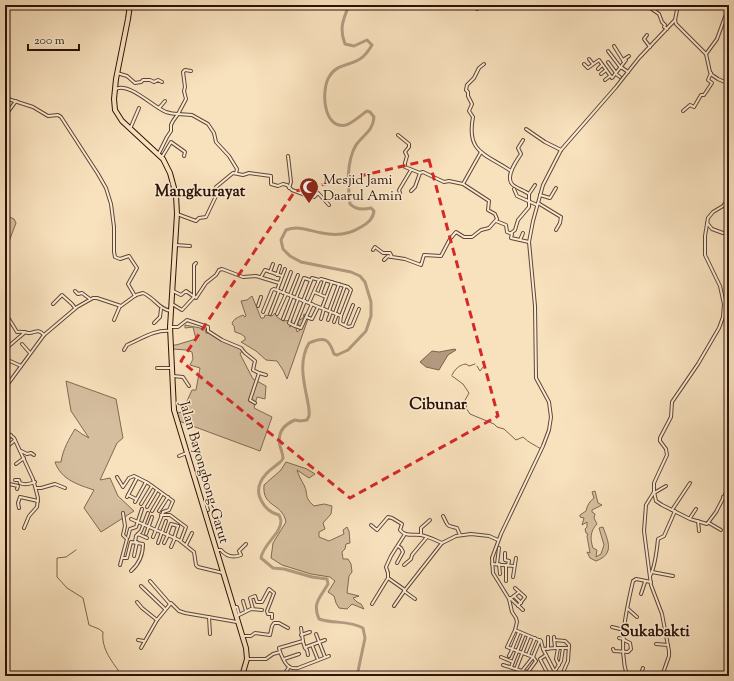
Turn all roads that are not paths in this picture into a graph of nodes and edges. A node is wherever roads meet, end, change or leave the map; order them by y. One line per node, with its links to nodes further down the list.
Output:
1 (130, 5): 27 (main road, Jalan Bayongbong-Garut)
2 (478, 5): 5 (street)
3 (646, 5): 8 (street)
4 (678, 5): 7 (street)
5 (477, 9)
6 (729, 12): 13 (street)
7 (675, 20): 8 (street); 13 (street)
8 (667, 29): 11 (street)
9 (647, 36): 11 (street)
10 (614, 46): 16 (street)
11 (650, 48): 26 (street)
12 (608, 51): 22 (street)
13 (706, 54): 29 (street)
14 (629, 56): 16 (street)
15 (589, 59): 20 (street)
16 (625, 61): 22 (street)
17 (608, 62): 28 (street)
18 (484, 64): 50 (street)
19 (584, 64): 20 (street)
20 (593, 64): 21 (street)
21 (602, 65): 23 (street); 24 (street)
22 (621, 67): 26 (street); 28 (street)
23 (598, 68)
24 (606, 70): 30 (street); 31 (street)
25 (191, 71): 43 (street)
26 (628, 72): 49 (street)
27 (117, 73): 34 (street); 36 (main road, Jalan Bayongbong-Garut)
28 (616, 73): 31 (street); 32 (street)
29 (711, 73): 35 (street); 42 (street)
30 (601, 74)
31 (610, 76): 33 (street)
32 (620, 77)
33 (605, 80)
34 (162, 82)
35 (729, 84)
36 (115, 90): 41 (street); 45 (main road, Jalan Bayongbong-Garut)
37 (5, 98): 38 (street)
38 (16, 101): 44 (street); 109 (street)
39 (165, 101): 41 (street)
40 (139, 108): 45 (street)
41 (159, 108): 43 (street)
42 (683, 111)
43 (178, 114): 51 (street); 57 (street)
44 (5, 116)
45 (130, 129): 51 (main road, Jalan Bayongbong-Garut)
46 (526, 129): 49 (street)
47 (398, 135): 55 (street)
48 (523, 140): 56 (street)
49 (561, 150): 67 (street)
50 (481, 152): 56 (street); 59 (street)
51 (159, 153): 54 (main road, Jalan Bayongbong-Garut)
52 (184, 156): 54 (street)
53 (288, 156): 61 (street)
54 (162, 157): 72 (main road, Jalan Bayongbong-Garut)
55 (412, 170): 58 (street); 65 (street)
56 (510, 171): 66 (street)
57 (236, 173): 61 (street); 72 (street)
58 (420, 173): 59 (street); 64 (street)
59 (463, 184): 73 (street)
60 (535, 185): 66 (street)
61 (289, 188): 71 (street)
62 (556, 188): 67 (street)
63 (514, 189): 69 (street)
64 (411, 191)
65 (400, 193)
66 (529, 194): 69 (street)
67 (540, 195): 70 (street)
68 (729, 198): 74 (street)
69 (530, 202): 70 (street); 77 (street)
70 (538, 204): 75 (street); 80 (street)
71 (329, 205)
72 (177, 214): 81 (main road, Jalan Bayongbong-Garut)
73 (496, 221): 77 (street); 84 (street)
74 (707, 223): 76 (street); 189 (street)
75 (556, 230)
76 (724, 232)
77 (511, 233): 79 (street)
78 (523, 233): 79 (street)
79 (520, 240): 80 (street)
80 (529, 242): 244 (street)
81 (175, 245): 82 (street); 104 (main road, Jalan Bayongbong-Garut)
82 (190, 246)
83 (373, 250): 84 (street)
84 (391, 257): 85 (street)
85 (384, 260)
86 (196, 262): 111 (street)
87 (273, 264): 90 (street)
88 (280, 266): 92 (street)
89 (285, 269): 94 (street)
90 (270, 272): 92 (street); 95 (street)
91 (291, 272): 107 (street)
92 (278, 275): 94 (street)
93 (298, 275): 110 (street)
94 (282, 276): 100 (street)
95 (261, 277): 100 (street); 111 (street)
96 (310, 280): 97 (street); 114 (street); 116 (street)
97 (319, 280): 98 (street); 106 (street)
98 (326, 280): 99 (street); 108 (street)
99 (332, 282): 101 (street); 113 (street)
100 (279, 283): 103 (street)
101 (339, 284): 102 (street); 131 (street)
102 (346, 286): 135 (street); 137 (street)
103 (278, 290): 107 (street); 120 (street); 133 (street)
104 (172, 291): 111 (street); 118 (main road, Jalan Bayongbong-Garut)
105 (74, 292): 115 (street)
106 (314, 292): 108 (street); 121 (street)
107 (284, 293): 110 (street); 134 (street)
108 (320, 294): 113 (street)
109 (135, 296): 123 (street); 128 (street)
110 (291, 296): 114 (street); 141 (street)
111 (194, 297): 118 (street)
112 (261, 297): 117 (street)
113 (326, 297): 127 (street)
114 (297, 298): 116 (street); 146 (street)
115 (90, 300): 123 (street); 126 (street)
116 (304, 301): 121 (street); 146 (street)
117 (260, 302): 120 (street); 124 (street)
118 (171, 303): 130 (main road, Jalan Bayongbong-Garut)
119 (53, 304): 126 (street)
120 (266, 304): 132 (street)
121 (311, 304): 125 (street); 138 (street)
122 (353, 305): 145 (street)
123 (120, 306): 140 (street)
124 (258, 306)
125 (318, 307): 127 (street); 138 (street)
126 (75, 308): 149 (street)
127 (323, 308): 131 (street); 139 (street)
128 (162, 309): 130 (street); 144 (street)
129 (359, 309): 145 (street)
130 (171, 311): 147 (main road, Jalan Bayongbong-Garut)
131 (330, 311): 135 (street); 142 (street)
132 (263, 312)
133 (270, 314)
134 (277, 314)
135 (336, 314): 137 (street); 143 (street)
136 (5, 316): 148 (street)
137 (341, 316): 145 (street)
138 (306, 317): 146 (street)
139 (321, 319)
140 (114, 320)
141 (282, 320)
142 (328, 320)
143 (334, 322)
144 (154, 323)
145 (345, 325)
146 (296, 326)
147 (171, 329): 152 (street); 157 (main road, Jalan Bayongbong-Garut); 158 (street)
148 (26, 332): 149 (street); 151 (street)
149 (44, 335): 153 (street)
150 (22, 344): 153 (street)
151 (5, 348)
152 (124, 350)
153 (30, 353): 155 (street)
154 (5, 366): 155 (street)
155 (21, 366): 162 (street)
156 (157, 368): 157 (street)
157 (172, 368): 160 (main road, Jalan Bayongbong-Garut)
158 (259, 373): 159 (street); 163 (street)
159 (266, 374)
160 (173, 376): 161 (street); 170 (main road, Jalan Bayongbong-Garut)
161 (189, 386)
162 (5, 388)
163 (255, 404)
164 (5, 433): 165 (street)
165 (11, 435): 166 (street); 167 (street)
166 (14, 440): 168 (street); 169 (street)
167 (5, 443)
168 (8, 446)
169 (20, 451): 171 (street); 173 (street)
170 (187, 453): 172 (street); 197 (main road, Jalan Bayongbong-Garut)
171 (34, 455)
172 (179, 456)
173 (24, 459): 174 (street); 180 (street)
174 (16, 464)
175 (117, 477): 176 (street)
176 (137, 478): 178 (street); 193 (street)
177 (15, 480): 180 (street)
178 (146, 482): 182 (street); 193 (street)
179 (5, 483): 187 (street)
180 (34, 483): 185 (street)
181 (690, 483): 204 (street)
182 (152, 486): 188 (street); 198 (street)
183 (666, 486): 189 (street)
184 (729, 487): 191 (street)
185 (36, 488): 186 (street); 195 (street)
186 (65, 488)
187 (17, 489)
188 (157, 490): 190 (street); 199 (street)
189 (654, 492): 204 (street); 273 (street)
190 (162, 494): 192 (street); 205 (street)
191 (723, 497): 194 (street); 219 (street)
192 (168, 498): 207 (street); 210 (street)
193 (136, 499): 196 (street)
194 (729, 500)
195 (38, 501): 200 (street); 226 (street)
196 (135, 502)
197 (202, 503): 203 (street); 255 (main road, Jalan Bayongbong-Garut)
198 (142, 504)
199 (147, 507)
200 (19, 508)
201 (142, 509): 218 (street)
202 (696, 509): 213 (street)
203 (208, 510)
204 (672, 510): 206 (street)
205 (152, 511)
206 (675, 511): 213 (street); 270 (street)
207 (160, 512)
208 (123, 513): 258 (street)
209 (148, 513): 220 (street)
210 (162, 514): 221 (street); 228 (street)
211 (443, 516): 238 (street)
212 (152, 518): 225 (street)
213 (690, 518): 217 (street)
214 (131, 519): 218 (street)
215 (430, 520): 237 (street)
216 (166, 521): 223 (street)
217 (698, 521): 219 (street); 230 (street)
218 (137, 522): 220 (street); 239 (street)
219 (709, 523): 229 (street)
220 (143, 524): 225 (street); 233 (street)
221 (182, 524): 224 (street); 245 (street)
222 (371, 525): 235 (street)
223 (164, 526): 227 (street); 231 (street)
224 (178, 526): 227 (street); 243 (street)
225 (149, 527): 228 (street); 234 (street)
226 (24, 528)
227 (170, 528): 236 (street)
228 (155, 530): 231 (street); 240 (street)
229 (721, 530)
230 (700, 531)
231 (161, 532): 236 (street); 247 (street)
232 (192, 533): 251 (street)
233 (138, 534): 242 (street); 246 (street)
234 (146, 534)
235 (405, 534): 237 (street); 252 (street)
236 (168, 535): 243 (street); 249 (street)
237 (421, 535): 241 (street)
238 (460, 535): 244 (street); 248 (street)
239 (128, 537)
240 (153, 537)
241 (427, 537): 248 (street); 266 (street)
242 (147, 538)
243 (174, 538): 245 (street); 253 (street)
244 (498, 540): 263 (street)
245 (181, 541): 251 (street)
246 (136, 542): 257 (street); 258 (street); 269 (street)
247 (158, 543)
248 (442, 543): 283 (street)
249 (164, 544)
250 (246, 544): 255 (street)
251 (186, 545): 271 (street)
252 (398, 546): 262 (street); 276 (street)
253 (171, 547)
254 (499, 548): 264 (street)
255 (216, 550): 271 (main road, Jalan Bayongbong-Garut)
256 (505, 553): 261 (street)
257 (134, 556)
258 (123, 558): 265 (street)
259 (510, 558): 261 (street)
260 (516, 558): 268 (street)
261 (509, 561): 267 (street)
262 (397, 563)
263 (492, 564): 264 (street); 288 (street)
264 (498, 564): 267 (street); 272 (street)
265 (120, 565)
266 (404, 565)
267 (507, 565): 268 (street); 278 (street)
268 (514, 566): 275 (street)
269 (131, 571)
270 (652, 572): 273 (street); 274 (street)
271 (223, 573): 302 (main road, Jalan Bayongbong-Garut)
272 (500, 574)
273 (650, 576): 280 (street)
274 (673, 576)
275 (512, 577)
276 (388, 578): 283 (street); 293 (street)
277 (150, 581): 292 (street)
278 (506, 581)
279 (645, 582): 280 (street); 285 (street); 298 (street)
280 (651, 582): 335 (street)
281 (141, 586): 296 (street)
282 (515, 588): 284 (street)
283 (404, 590): 287 (street); 294 (street)
284 (520, 592): 286 (street); 291 (street)
285 (641, 594)
286 (514, 596): 288 (street); 291 (street)
287 (415, 599)
288 (510, 599): 295 (street); 311 (street)
289 (243, 601): 301 (street)
290 (137, 602): 306 (street)
291 (521, 603): 295 (street)
292 (170, 604): 296 (street); 303 (street)
293 (372, 604)
294 (394, 606)
295 (518, 606): 300 (street)
296 (165, 609): 306 (street)
297 (253, 609): 299 (street); 301 (street); 305 (street)
298 (628, 609): 304 (street); 312 (street)
299 (262, 610)
300 (523, 610)
301 (246, 611): 302 (street)
302 (238, 616): 307 (main road, Jalan Bayongbong-Garut)
303 (209, 617): 307 (street); 315 (street)
304 (637, 617)
305 (272, 618)
306 (157, 620): 330 (street)
307 (238, 622): 319 (main road, Jalan Bayongbong-Garut)
308 (612, 627): 312 (street)
309 (288, 628): 319 (street)
310 (301, 628): 318 (street)
311 (515, 630): 314 (street); 344 (street)
312 (624, 630): 329 (street)
313 (310, 632): 318 (street)
314 (519, 632): 317 (street); 344 (street)
315 (210, 634)
316 (316, 634): 332 (street)
317 (524, 634): 320 (street); 347 (street)
318 (301, 635): 331 (street)
319 (243, 636): 359 (main road, Jalan Bayongbong-Garut)
320 (529, 636): 323 (street); 350 (street)
321 (548, 637): 342 (street)
322 (554, 637): 328 (street)
323 (535, 638): 327 (street); 355 (street)
324 (618, 638): 329 (street)
325 (138, 640): 330 (street)
326 (325, 640): 332 (street)
327 (540, 640): 341 (street); 345 (street)
328 (554, 640): 338 (street); 340 (street)
329 (624, 640): 348 (street); 348 (street)
330 (144, 641): 337 (street)
331 (303, 641): 346 (street); 351 (street)
332 (319, 642): 334 (street); 358 (street)
333 (656, 644): 335 (street)
334 (312, 645): 336 (street); 361 (street)
335 (668, 645): 378 (street)
336 (306, 647)
337 (141, 648)
338 (556, 648): 339 (street); 342 (street); 364 (street)
339 (563, 648): 340 (street); 364 (street)
340 (569, 648): 375 (street)
341 (543, 649): 342 (street); 345 (street); 352 (street)
342 (548, 649)
343 (613, 649): 348 (street)
344 (512, 650): 347 (street); 354 (street)
345 (536, 651): 357 (street)
346 (280, 652): 359 (street); 360 (street)
347 (517, 652): 350 (street); 362 (street)
348 (624, 652): 376 (street)
349 (299, 654): 360 (street)
350 (523, 654): 355 (street); 368 (street)
351 (308, 655)
352 (546, 655): 370 (street); 373 (street)
353 (329, 656): 358 (street)
354 (509, 656)
355 (528, 656): 357 (street)
356 (501, 657): 362 (street)
357 (533, 657): 369 (street); 369 (street)
358 (325, 658): 361 (street)
359 (247, 659): 371 (main road, Jalan Bayongbong-Garut)
360 (284, 659): 365 (street)
361 (318, 660): 365 (street)
362 (513, 662): 366 (street)
363 (503, 665): 366 (street)
364 (559, 665): 370 (street)
365 (289, 667): 372 (street)
366 (511, 667): 368 (street)
367 (643, 668): 377 (street)
368 (516, 669): 369 (street)
369 (522, 671)
370 (555, 671): 374 (street)
371 (242, 676)
372 (283, 676)
373 (550, 676)
374 (557, 676)
375 (565, 676)
376 (627, 676)
377 (640, 676)
378 (662, 676)

